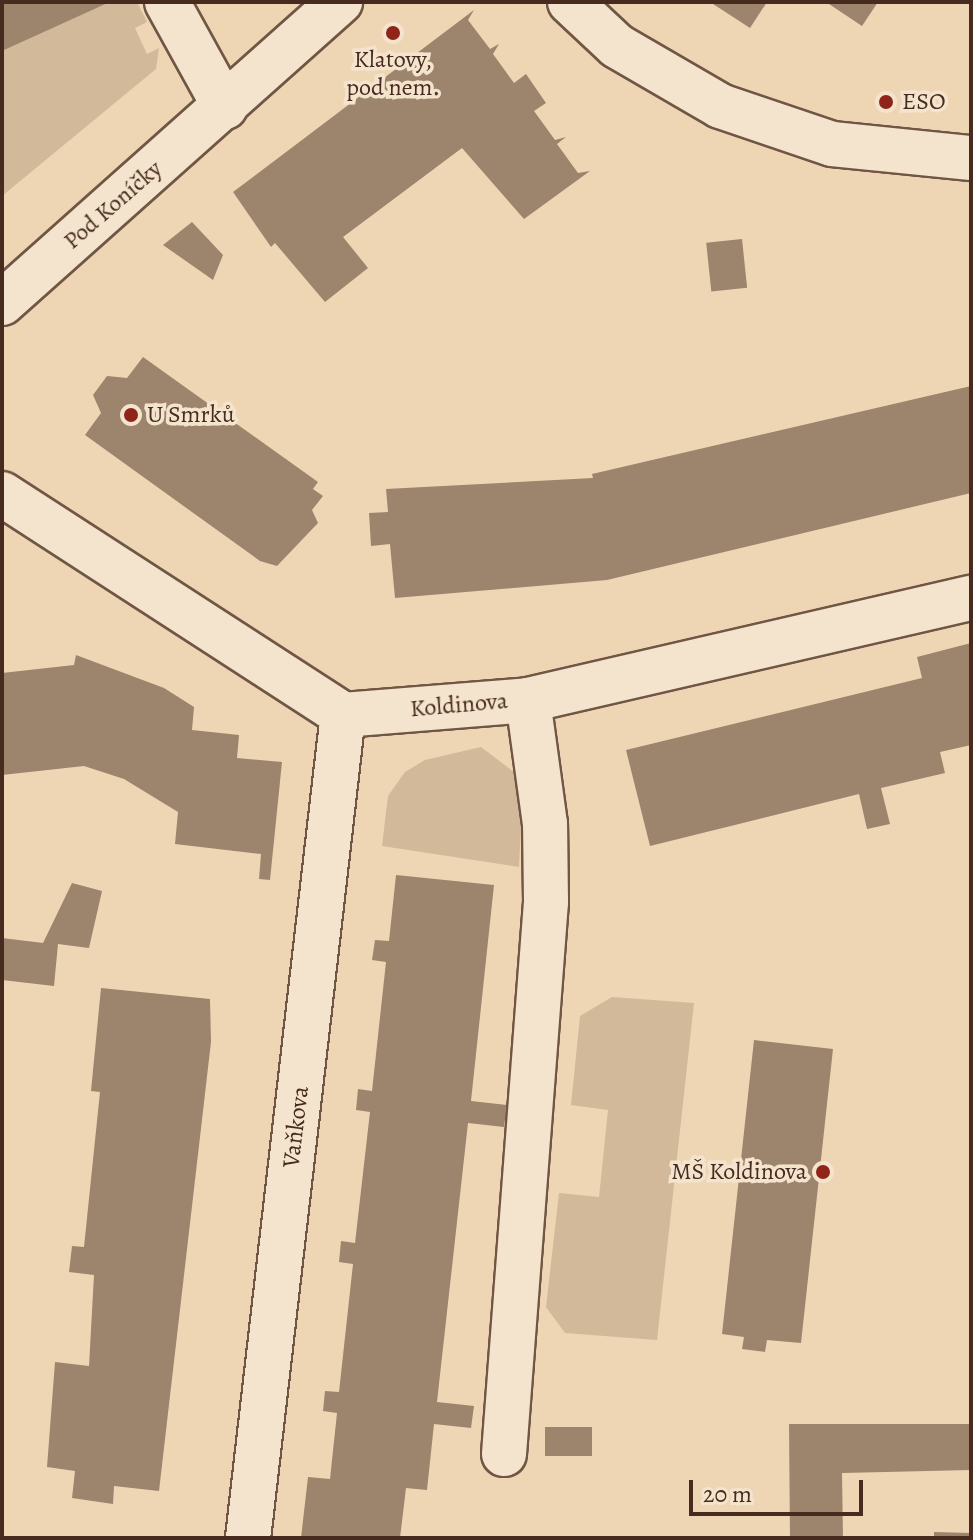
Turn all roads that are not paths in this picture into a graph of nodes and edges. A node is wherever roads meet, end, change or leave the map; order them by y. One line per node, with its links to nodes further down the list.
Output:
1 (167, 2): 4 (street)
2 (340, 2): 4 (street, Pod Koníčky)
3 (570, 2): 5 (street)
4 (225, 107): 6 (street, Pod Koníčky)
5 (971, 158)
6 (2, 303)
7 (2, 494): 10 (street)
8 (971, 598): 9 (street, Koldinova)
9 (528, 700): 10 (street, Koldinova); 11 (street)
10 (343, 715): 12 (street, Vaňkova)
11 (504, 1454)
12 (248, 1538)

